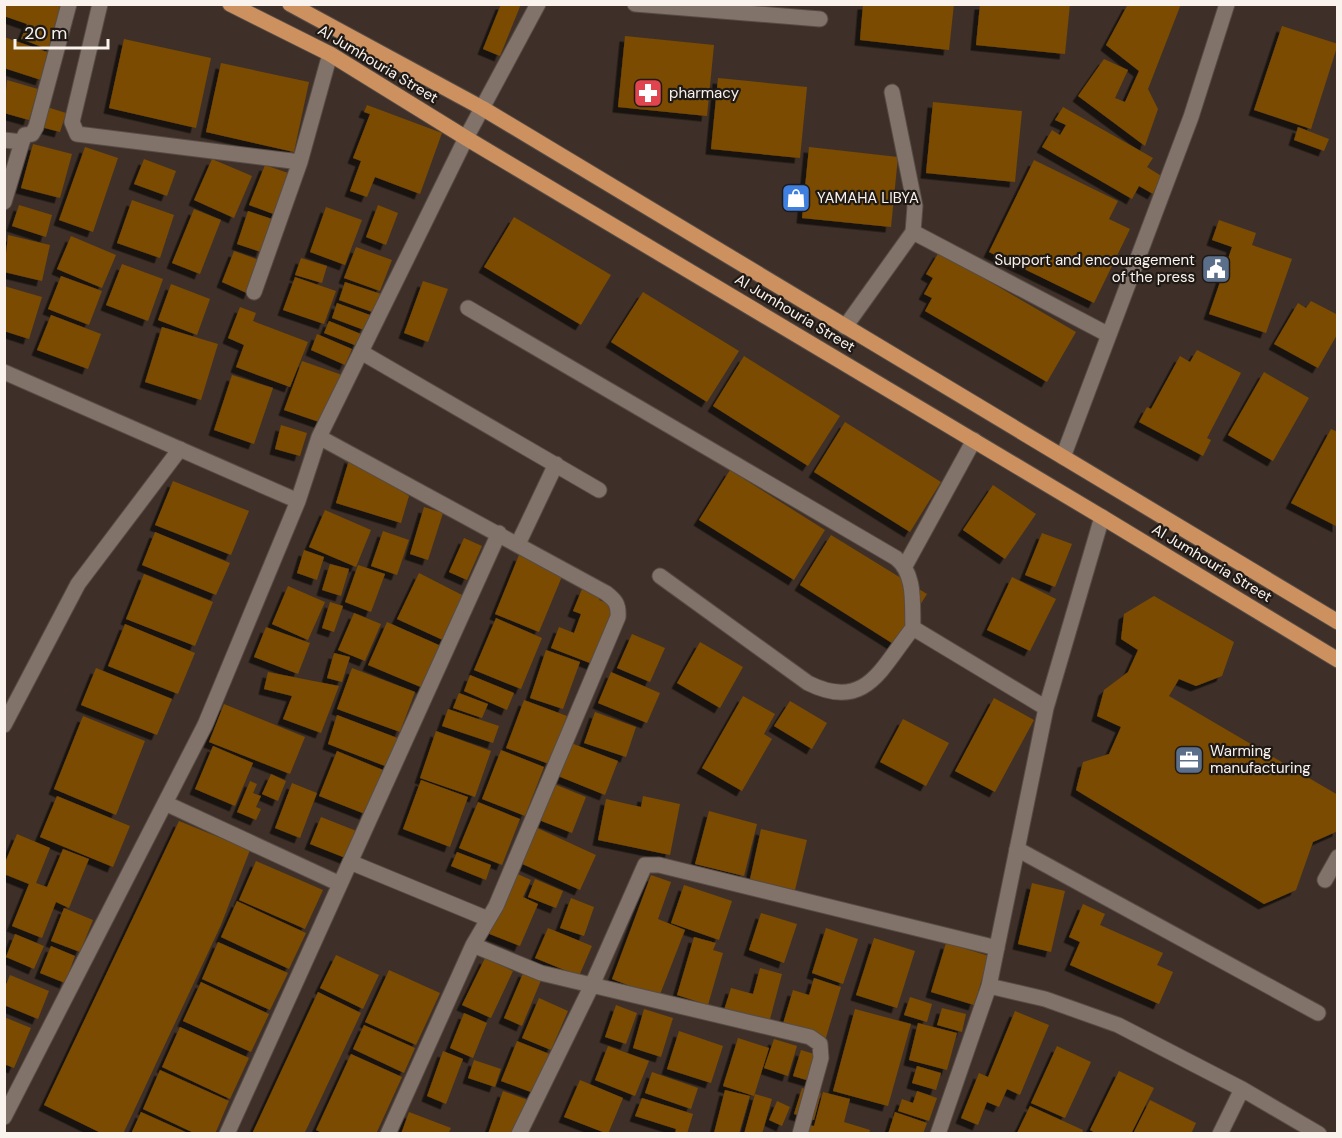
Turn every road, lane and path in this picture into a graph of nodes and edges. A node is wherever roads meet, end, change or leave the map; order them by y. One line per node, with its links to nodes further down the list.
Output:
1 (69, 4): 14 (street)
2 (100, 4): 15 (street)
3 (230, 4): 9 (main road, Al Jumhouria Street)
4 (290, 4): 11 (main road, Al Jumhouria Street)
5 (538, 4): 11 (street)
6 (635, 4): 8 (street)
7 (1227, 4): 21 (street)
8 (820, 19)
9 (330, 54): 12 (main road, Al Jumhouria Street); 15 (street)
10 (892, 92): 17 (street)
11 (482, 108): 12 (street); 20 (main road, Al Jumhouria Street)
12 (465, 138): 22 (street); 25 (main road, Al Jumhouria Street)
13 (4, 140): 14 (street)
14 (22, 142): 16 (street)
15 (300, 162): 18 (street)
16 (4, 202)
17 (913, 231): 20 (street); 21 (street)
18 (254, 292)
19 (468, 308): 34 (street)
20 (845, 327): 27 (main road, Al Jumhouria Street)
21 (1109, 335): 27 (street)
22 (361, 352): 24 (street); 28 (street)
23 (4, 372): 26 (street)
24 (319, 437): 30 (street); 32 (street)
25 (974, 440): 31 (main road, Al Jumhouria Street); 34 (street)
26 (180, 449): 30 (street); 40 (street)
27 (1063, 458): 36 (main road, Al Jumhouria Street)
28 (556, 464): 29 (street); 33 (street)
29 (599, 490)
30 (298, 501): 41 (street)
31 (1102, 517): 38 (main road, Al Jumhouria Street); 39 (street)
32 (499, 533): 33 (street); 44 (street)
33 (518, 544): 47 (street)
34 (905, 566): 37 (street)
35 (660, 576): 37 (street)
36 (1338, 622)
37 (913, 628): 39 (street)
38 (1338, 660)
39 (1046, 708): 42 (street)
40 (4, 725)
41 (165, 803): 46 (street); 54 (street)
42 (1017, 849): 49 (street); 52 (street)
43 (1338, 857): 45 (street)
44 (350, 862): 46 (street); 47 (street)
45 (1324, 880)
46 (340, 884): 55 (street)
47 (488, 919): 48 (street)
48 (473, 945): 50 (street); 56 (street)
49 (997, 948): 50 (street); 51 (street)
50 (592, 985): 57 (street); 58 (street)
51 (989, 986): 53 (street); 59 (street)
52 (1318, 1012)
53 (1242, 1089): 60 (street); 61 (street)
54 (4, 1116)
55 (227, 1134)
56 (388, 1134)
57 (519, 1134)
58 (800, 1134)
59 (938, 1134)
60 (1220, 1134)
61 (1320, 1134)

